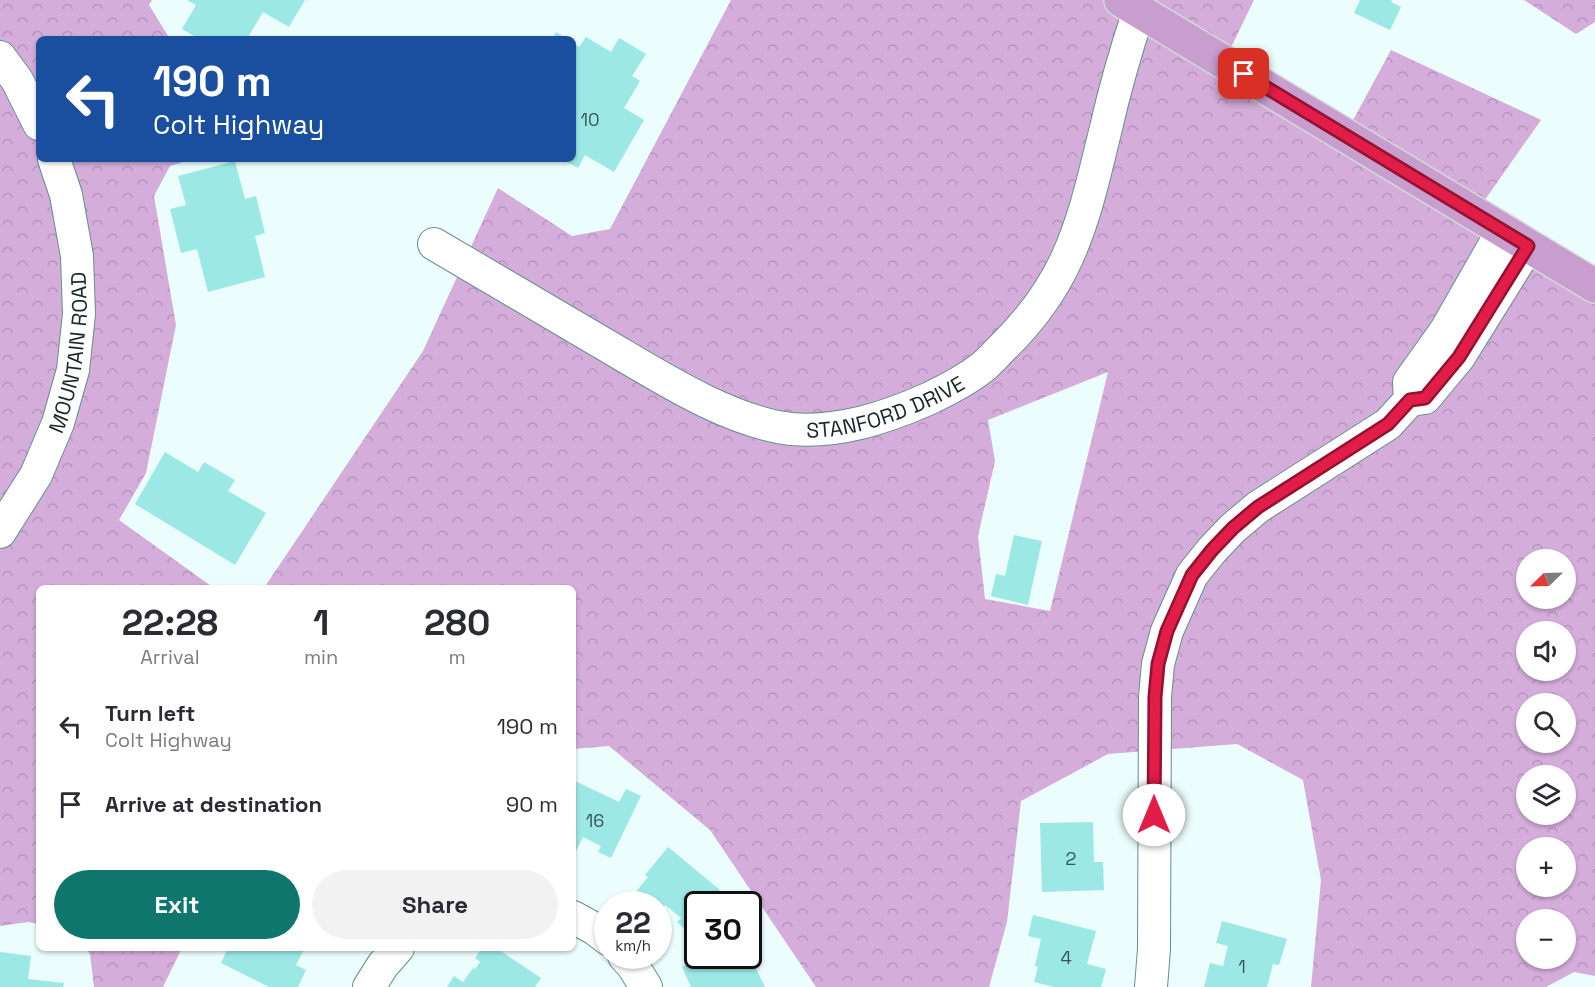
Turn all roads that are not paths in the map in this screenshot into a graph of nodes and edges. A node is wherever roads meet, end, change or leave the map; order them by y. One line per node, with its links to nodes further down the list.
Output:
1 (1130, 6): 5 (highway); 6 (street, STANFORD DRIVE)
2 (0, 57): 3 (street)
3 (36, 118)
4 (55, 162): 8 (street, MOUNTAIN ROAD)
5 (1515, 238): 7 (highway); 15 (street)
6 (434, 244)
7 (1595, 286)
8 (0, 532)
9 (576, 919): 10 (street)
10 (594, 928)
11 (395, 951): 13 (street)
12 (635, 969): 14 (street)
13 (369, 987)
14 (646, 987)
15 (1151, 987)

